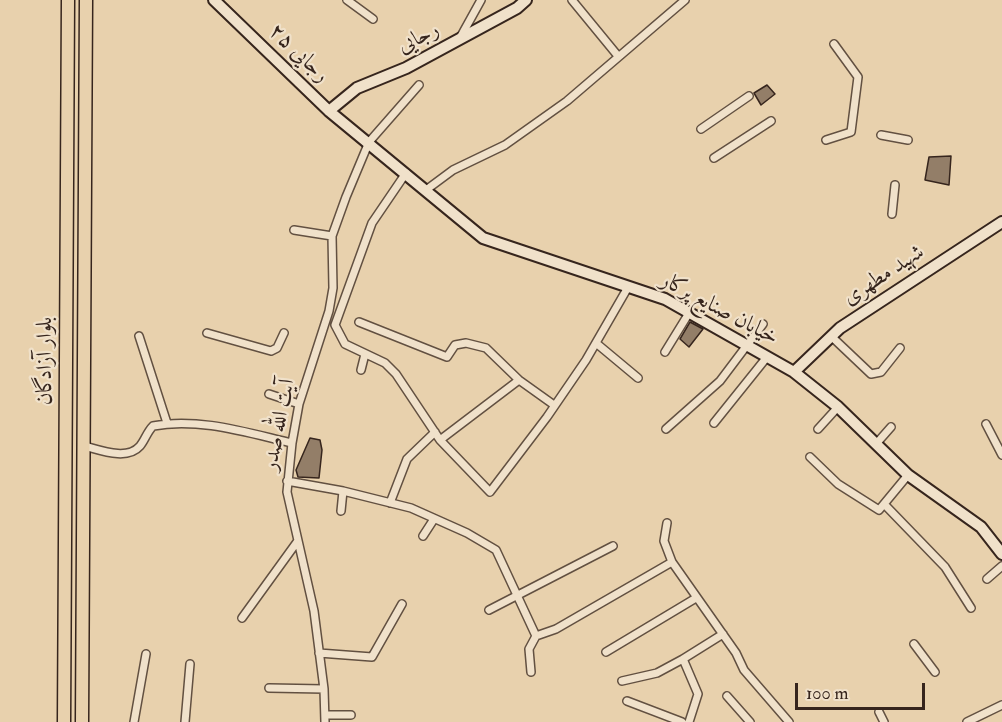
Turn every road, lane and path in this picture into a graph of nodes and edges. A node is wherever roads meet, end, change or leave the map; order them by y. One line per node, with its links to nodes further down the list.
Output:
1 (69, 0): 61 (highway, بلوار آزادگان)
2 (86, 0): 64 (highway, بلوار آزادگان)
3 (214, 0): 16 (street, رجایی ۲۵)
4 (347, 0): 10 (street)
5 (481, 0): 11 (street)
6 (526, 0): 9 (street, رجایی)
7 (572, 0): 13 (street)
8 (685, 0): 13 (street)
9 (516, 4): 11 (street, رجایی)
10 (373, 19)
11 (459, 40): 16 (street, رجایی)
12 (834, 44): 21 (street)
13 (618, 56): 26 (street)
14 (419, 85): 22 (street, آیت الله صدر)
15 (749, 96): 18 (street)
16 (329, 111): 22 (street, خیابان صنایع پرکار)
17 (771, 121): 23 (street)
18 (700, 129)
19 (881, 135): 20 (street)
20 (908, 140)
21 (826, 141)
22 (369, 142): 24 (street, خیابان صنایع پرکار); 30 (street, آیت الله صدر)
23 (714, 158)
24 (406, 174): 26 (street, خیابان صنایع پرکار); 43 (street)
25 (895, 185): 27 (street)
26 (426, 190): 31 (street, خیابان صنایع پرکار)
27 (892, 214)
28 (1002, 222): 38 (street, شهید مطهری)
29 (294, 230): 30 (street)
30 (332, 236): 50 (street, آیت الله صدر)
31 (627, 289): 32 (street, خیابان صنایع پرکار); 39 (street)
32 (689, 313): 40 (street, خیابان صنایع پرکار); 42 (street)
33 (359, 322): 48 (street)
34 (763, 324): 40 (street)
35 (207, 333): 36 (street)
36 (284, 333)
37 (139, 336): 53 (street)
38 (832, 337): 41 (street); 46 (street, شهید مطهری)
39 (596, 342): 47 (street); 51 (street)
40 (747, 346): 44 (street, خیابان صنایع پرکار); 57 (street)
41 (900, 348)
42 (665, 352)
43 (365, 354): 45 (street); 59 (street)
44 (767, 357): 46 (street, خیابان صنایع پرکار); 54 (street)
45 (361, 370)
46 (794, 372): 52 (street, خیابان صنایع پرکار)
47 (638, 378)
48 (519, 380): 51 (street); 60 (street)
49 (269, 394): 50 (street)
50 (298, 404): 62 (street, آیت الله صدر)
51 (554, 405): 60 (street)
52 (838, 407): 58 (street); 63 (street, خیابان صنایع پرکار)
53 (167, 423): 62 (street); 64 (street)
54 (714, 423)
55 (986, 424): 65 (street)
56 (891, 427): 63 (street)
57 (666, 429)
58 (818, 429)
59 (435, 432): 60 (street); 70 (street)
60 (440, 440)
61 (67, 443): 64 (highway); 108 (highway, بلوار آزادگان)
62 (292, 444): 68 (street, آیت الله صدر)
63 (876, 444): 67 (street, خیابان صنایع پرکار)
64 (84, 446): 109 (highway, بلوار آزادگان)
65 (1002, 455)
66 (810, 457): 71 (street)
67 (908, 475): 71 (street); 78 (street, خیابان صنایع پرکار)
68 (287, 481): 69 (street); 76 (street, آیت الله صدر)
69 (343, 491): 70 (street); 72 (street)
70 (390, 503): 73 (street)
71 (885, 505): 85 (street)
72 (341, 511)
73 (434, 519): 75 (street); 82 (street)
74 (667, 524): 79 (street)
75 (423, 536)
76 (297, 542): 87 (street); 92 (street, آیت الله صدر)
77 (612, 546): 82 (street)
78 (1002, 554)
79 (672, 562): 83 (street); 89 (street)
80 (1002, 566): 81 (street)
81 (987, 579)
82 (517, 594): 86 (street); 89 (street)
83 (696, 598): 88 (street); 91 (street)
84 (402, 604): 92 (street)
85 (971, 608)
86 (489, 610)
87 (242, 618)
88 (723, 634): 94 (street); 107 (street)
89 (536, 636): 96 (street)
90 (914, 644): 97 (street)
91 (606, 652)
92 (319, 653): 100 (street, آیت الله صدر)
93 (146, 654): 110 (street)
94 (683, 659): 98 (street); 113 (street)
95 (190, 664): 111 (street)
96 (531, 672)
97 (935, 672)
98 (622, 681)
99 (269, 688): 100 (street)
100 (324, 689): 106 (street, آیت الله صدر)
101 (727, 696): 114 (street)
102 (627, 701): 112 (street)
103 (1002, 705): 116 (street)
104 (879, 712): 115 (street)
105 (351, 715): 106 (street)
106 (325, 718)
107 (785, 721)
108 (64, 722)
109 (82, 722)
110 (134, 722)
111 (185, 722)
112 (682, 722)
113 (689, 722)
114 (750, 722)
115 (884, 722)
116 (967, 722)

